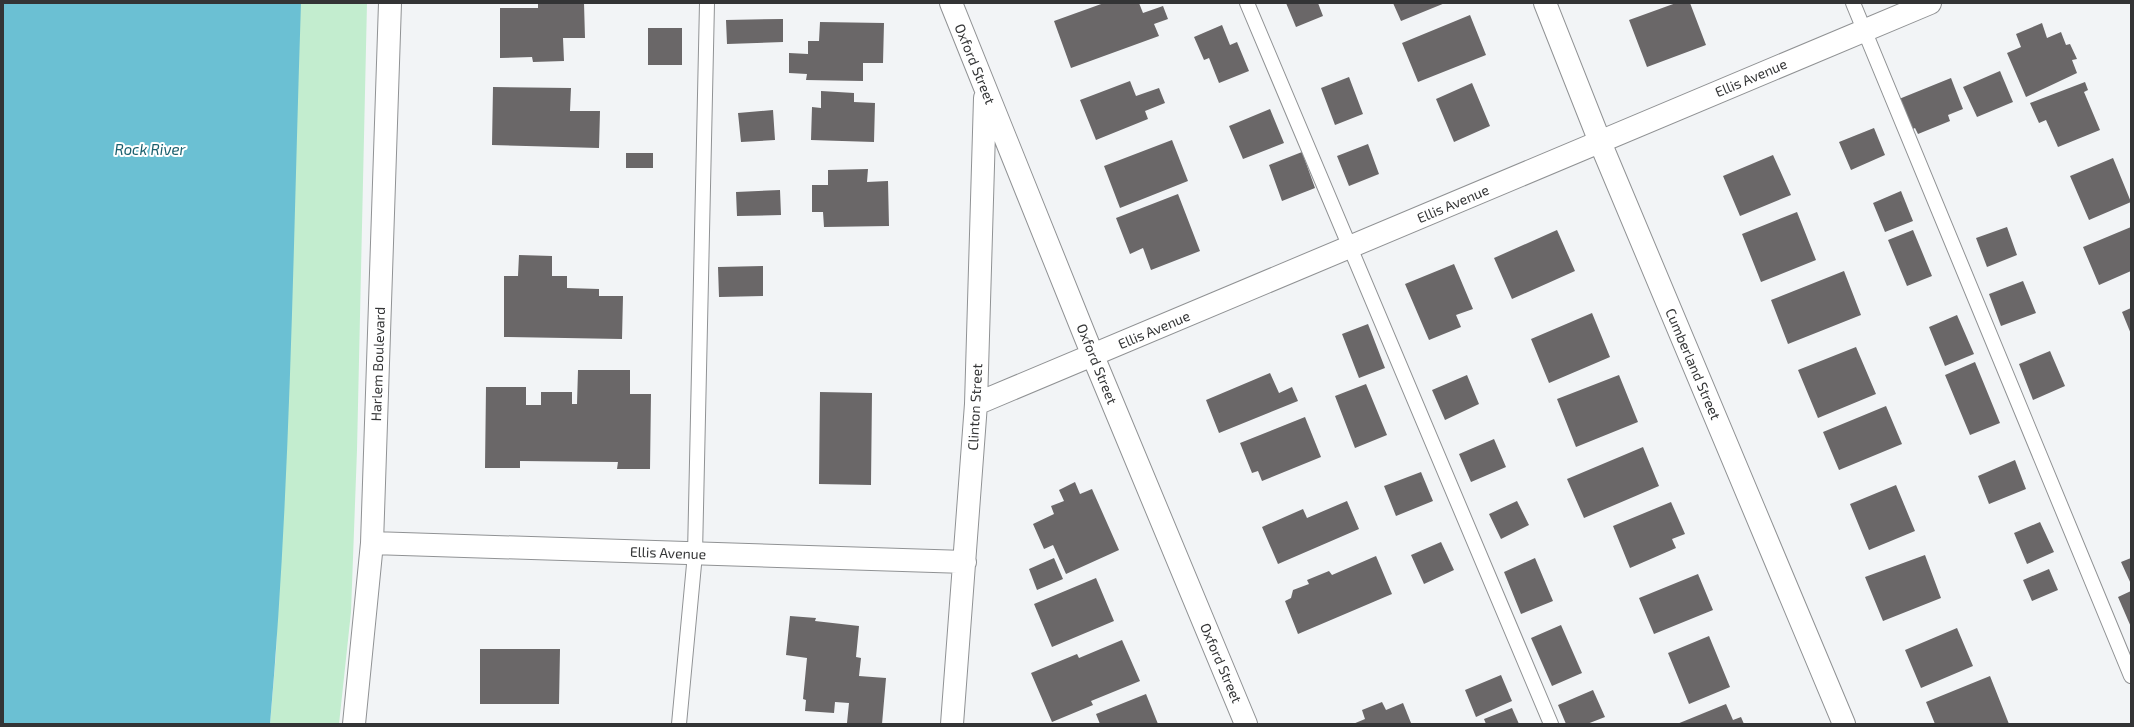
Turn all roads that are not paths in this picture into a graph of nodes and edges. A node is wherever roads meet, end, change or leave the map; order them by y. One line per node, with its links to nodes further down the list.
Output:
1 (390, 3): 14 (street, Harlem Boulevard)
2 (707, 3): 15 (lane)
3 (950, 3): 9 (street, Oxford Street)
4 (1247, 3): 11 (lane)
5 (1545, 3): 10 (street, Cumberland Street)
6 (1853, 3): 8 (lane)
7 (1930, 3): 8 (street, Ellis Avenue)
8 (1864, 31): 10 (street, Ellis Avenue); 17 (lane)
9 (986, 89): 12 (street, Oxford Street); 13 (street, Clinton Street)
10 (1600, 142): 11 (street, Ellis Avenue); 23 (street, Cumberland Street)
11 (1350, 248): 12 (street, Ellis Avenue); 22 (lane)
12 (1093, 356): 13 (street, Ellis Avenue); 21 (street, Oxford Street)
13 (976, 404): 16 (street, Clinton Street)
14 (372, 544): 15 (street, Ellis Avenue); 18 (street, Harlem Boulevard)
15 (695, 554): 16 (street, Ellis Avenue); 19 (lane)
16 (965, 562): 20 (street, Clinton Street)
17 (2131, 676)
18 (354, 724)
19 (679, 724)
20 (952, 724)
21 (1246, 724)
22 (1551, 724)
23 (1844, 724)

